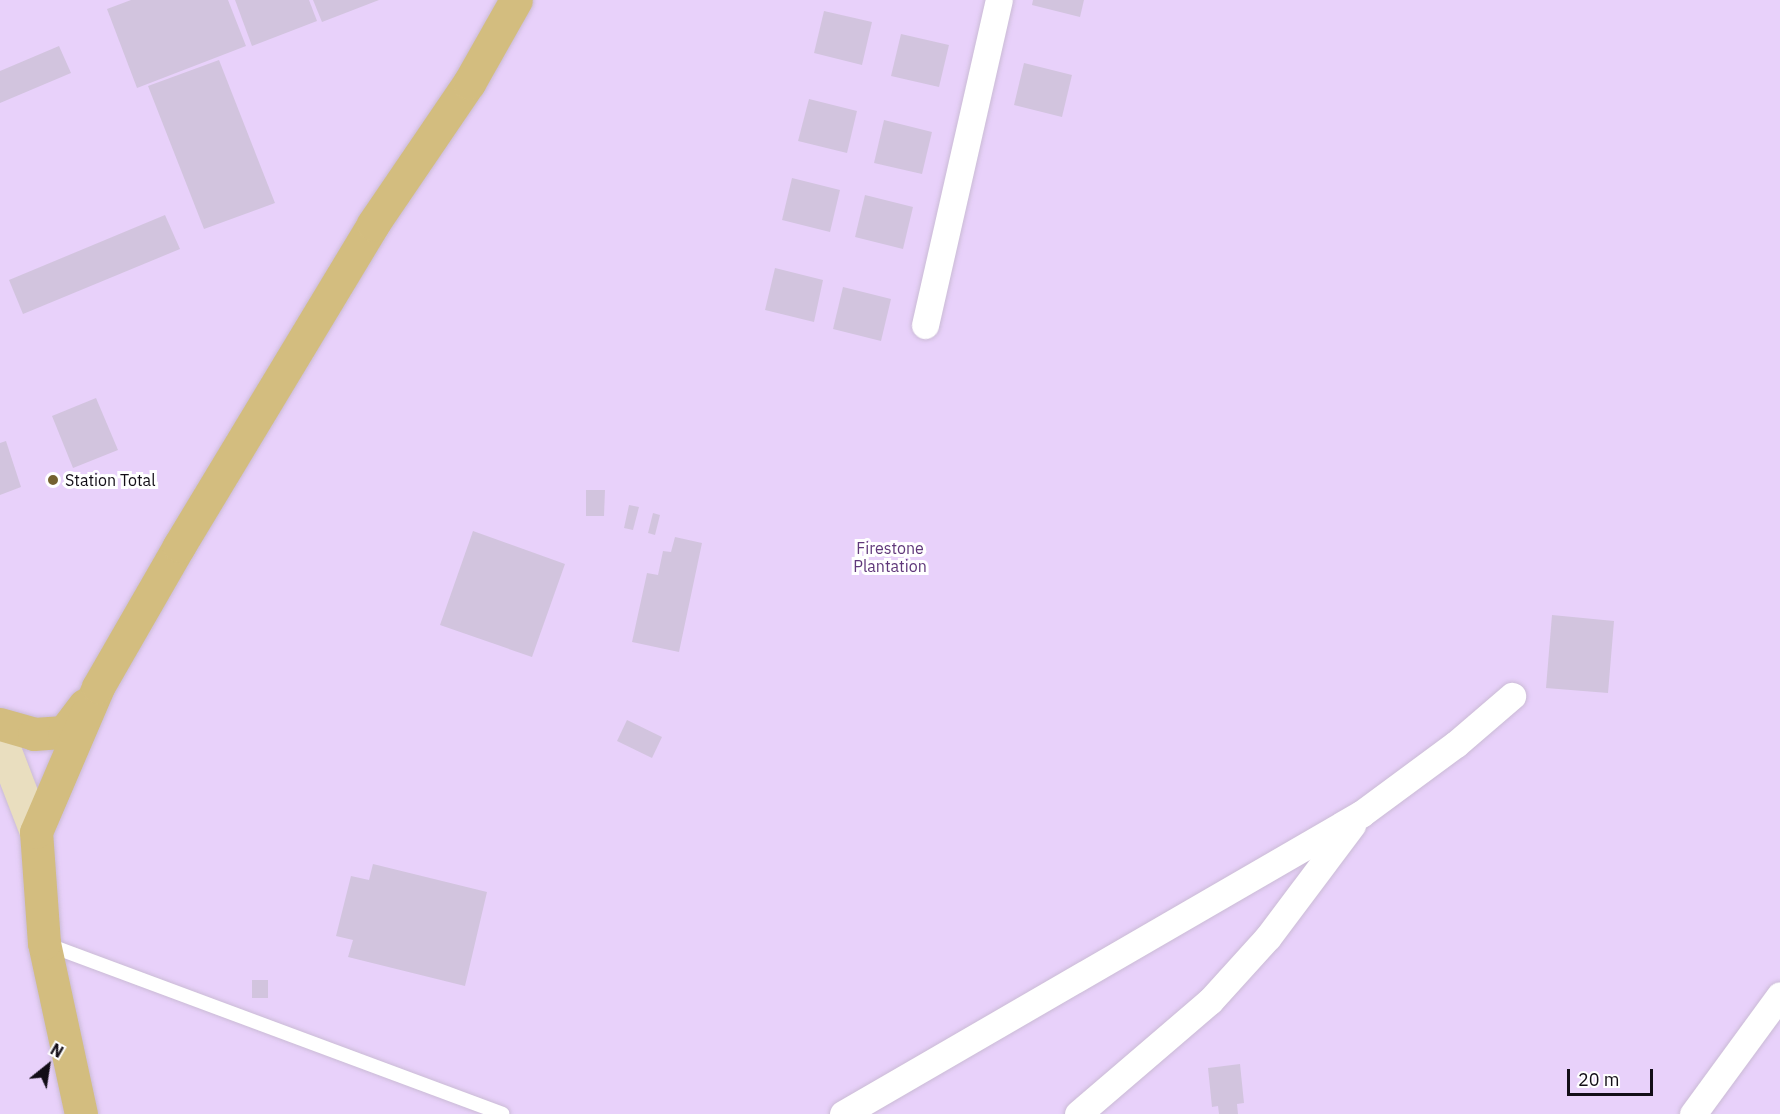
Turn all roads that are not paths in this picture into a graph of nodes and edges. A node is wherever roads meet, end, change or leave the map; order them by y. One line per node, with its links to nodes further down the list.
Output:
1 (516, 0): 4 (main road)
2 (999, 0): 3 (street)
3 (926, 325)
4 (98, 687): 6 (main road); 9 (main road)
5 (1512, 696): 8 (street)
6 (0, 724)
7 (0, 738): 9 (main road)
8 (1361, 814): 14 (street); 15 (street)
9 (36, 832): 10 (main road)
10 (44, 943): 12 (main road); 13 (lane)
11 (1780, 995): 16 (street)
12 (81, 1114)
13 (502, 1114)
14 (843, 1114)
15 (1078, 1114)
16 (1693, 1114)

